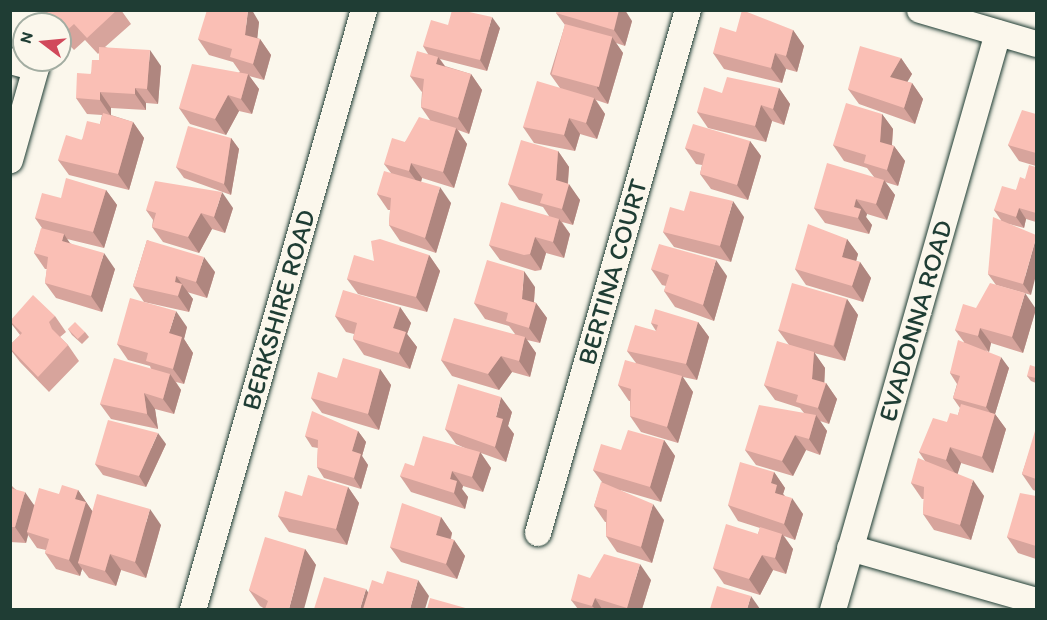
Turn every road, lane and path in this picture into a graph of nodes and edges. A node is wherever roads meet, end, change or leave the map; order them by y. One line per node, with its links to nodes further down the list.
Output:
1 (364, 10): 12 (street, BERKSHIRE ROAD)
2 (688, 10): 9 (street, BERTINA COURT)
3 (920, 10): 4 (street)
4 (945, 14): 5 (street)
5 (998, 33): 6 (street); 10 (street, EVADONNA ROAD)
6 (1036, 44)
7 (10, 61): 8 (street)
8 (10, 160)
9 (538, 533)
10 (850, 548): 11 (street); 13 (street, EVADONNA ROAD)
11 (1036, 601)
12 (193, 609)
13 (833, 609)

